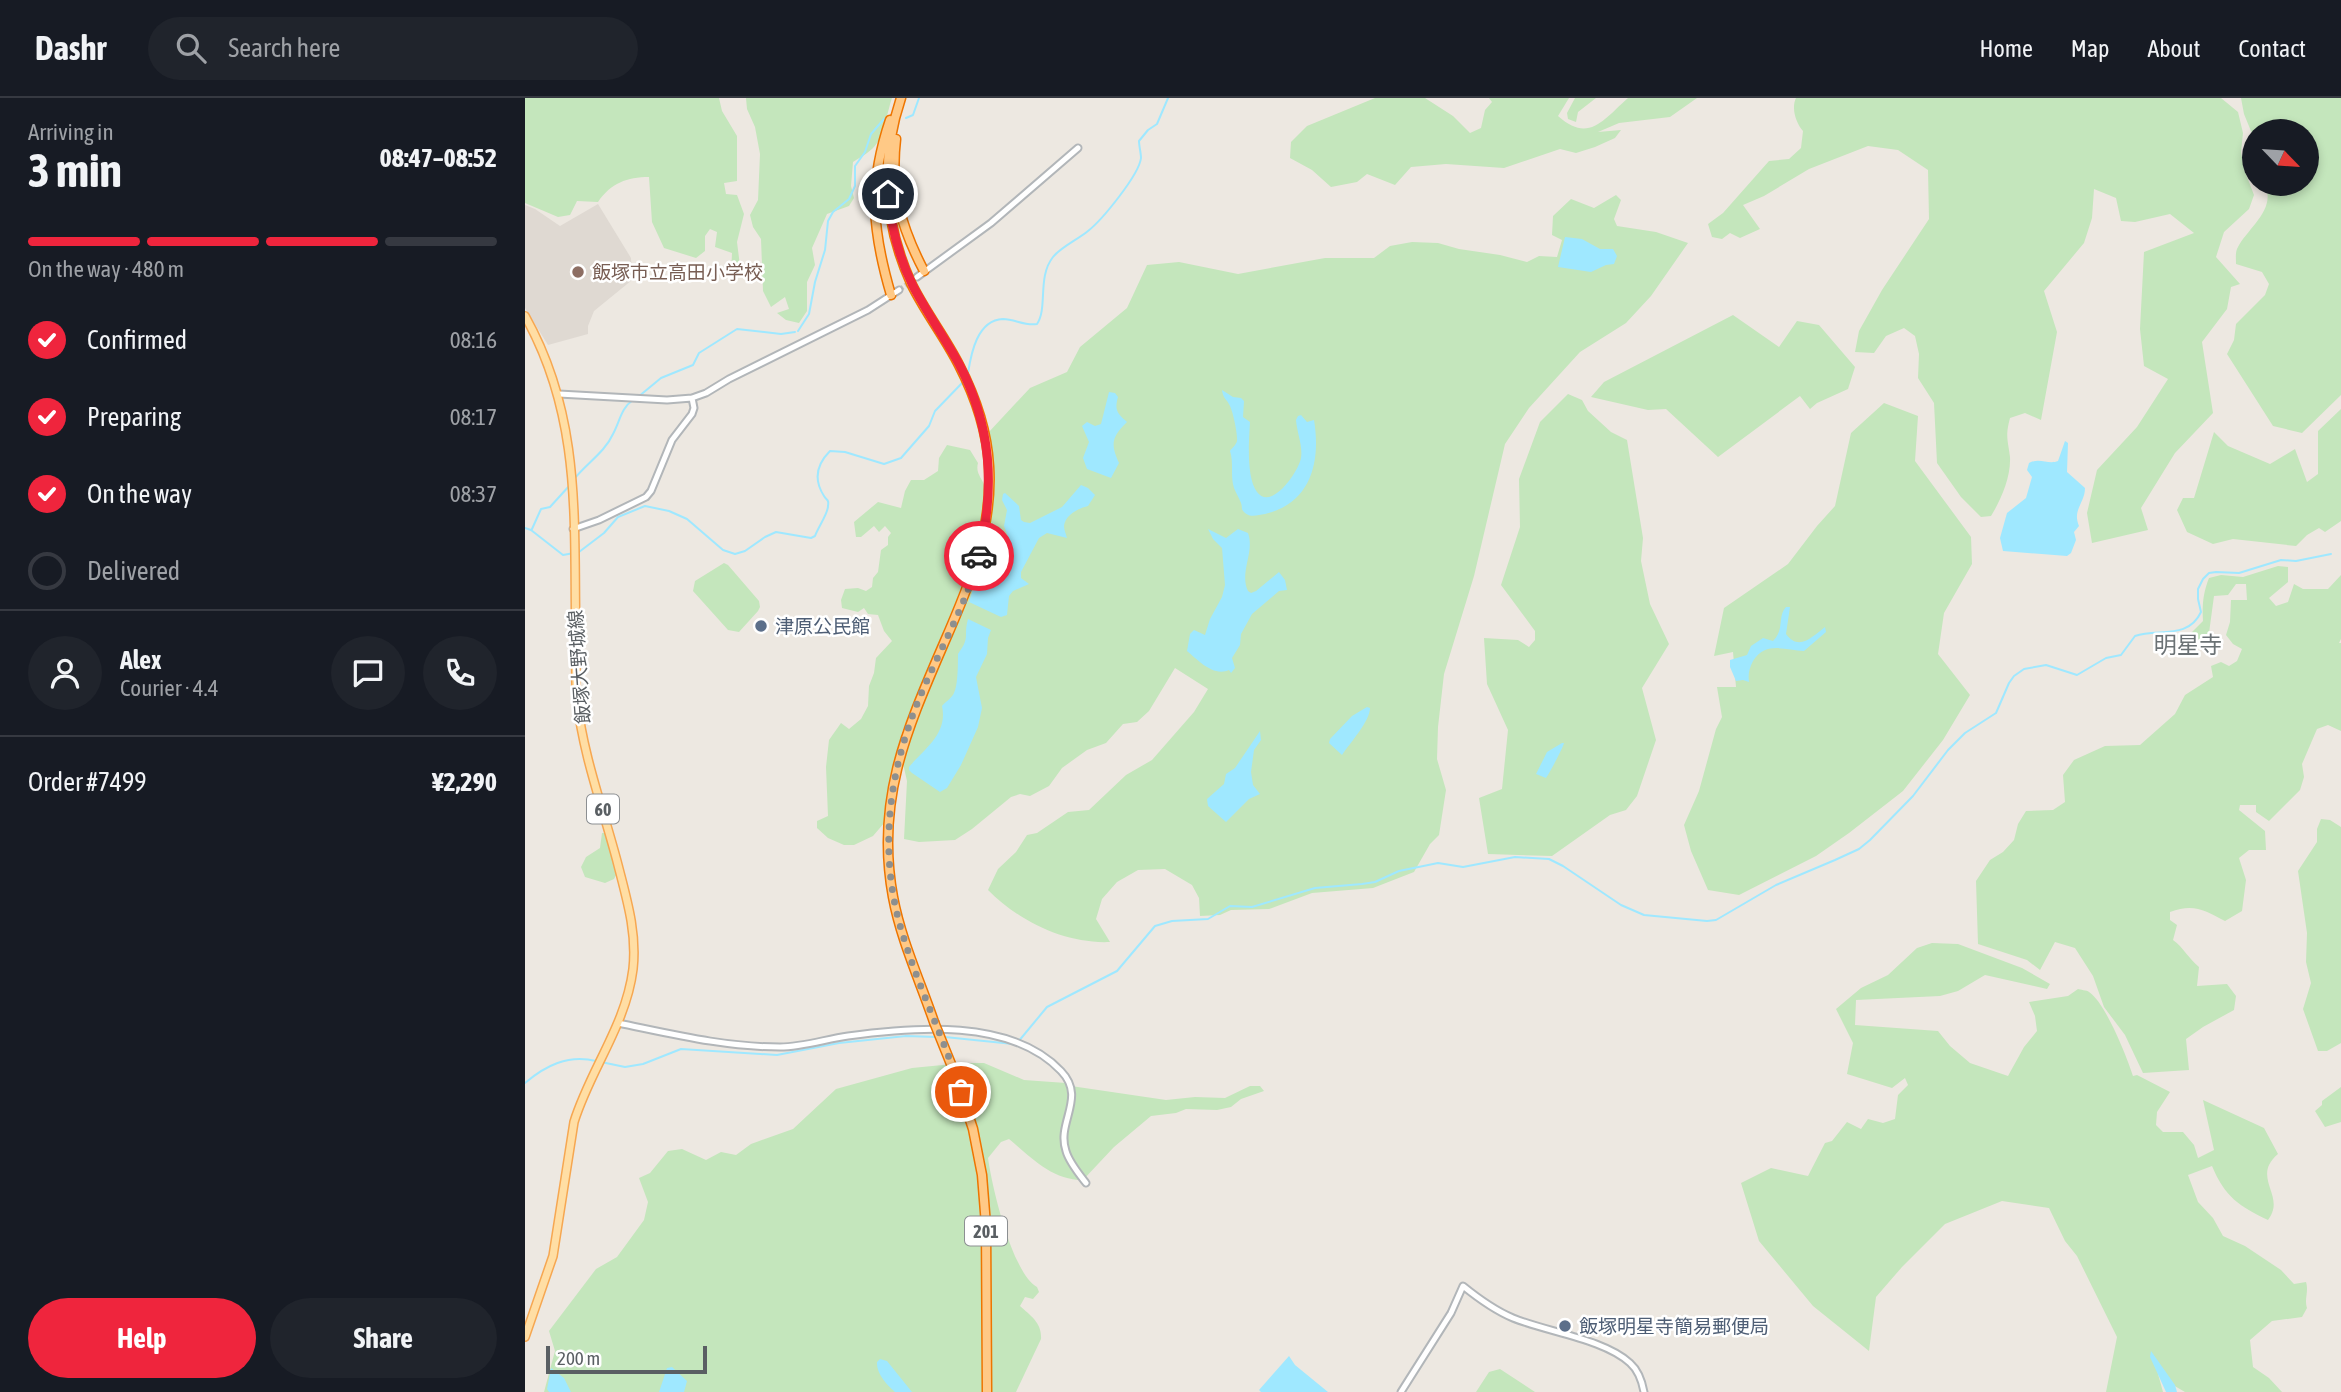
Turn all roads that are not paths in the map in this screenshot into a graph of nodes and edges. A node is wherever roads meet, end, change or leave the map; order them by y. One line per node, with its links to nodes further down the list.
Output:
1 (901, 101): 3 (highway); 4 (highway); 12 (highway, 201, bridge)
2 (1078, 148): 3 (street)
3 (921, 274)
4 (895, 292): 7 (street)
5 (525, 316): 6 (main road, 飯塚大野城線 / 60)
6 (559, 394): 7 (street); 8 (main road, 飯塚大野城線 / 60)
7 (692, 398): 8 (street)
8 (573, 529): 9 (main road, 飯塚大野城線 / 60)
9 (618, 1023): 10 (street); 11 (main road, 飯塚大野城線 / 60)
10 (1086, 1183)
11 (525, 1337)
12 (987, 1392)
13 (1401, 1392): 14 (street)
14 (1644, 1392)

